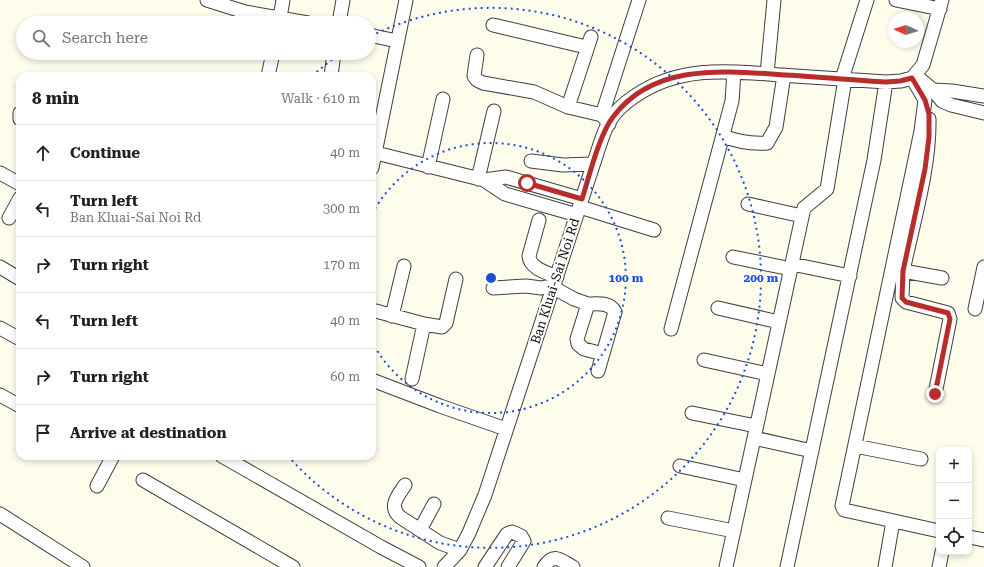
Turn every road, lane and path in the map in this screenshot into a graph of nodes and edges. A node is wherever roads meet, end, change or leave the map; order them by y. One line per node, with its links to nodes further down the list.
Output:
1 (284, 0): 11 (street)
2 (344, 0): 12 (street)
3 (406, 0): 15 (street)
4 (640, 0): 33 (street)
5 (774, 0): 22 (street)
6 (867, 0): 25 (street)
7 (896, 0): 9 (street)
8 (215, 1): 10 (street)
9 (941, 4): 24 (street)
10 (262, 16)
11 (280, 16)
12 (341, 16)
13 (493, 25): 30 (street)
14 (376, 36): 15 (street)
15 (398, 41): 35 (street)
16 (477, 55): 30 (street)
17 (271, 60): 19 (street)
18 (333, 60): 20 (street)
19 (269, 72)
20 (332, 72)
21 (734, 72): 22 (street, Ban Kluai-Sai Noi Rd); 33 (street, Ban Kluai-Sai Noi Rd); 34 (street)
22 (767, 74): 23 (street, Ban Kluai-Sai Noi Rd)
23 (784, 75): 25 (street, Ban Kluai-Sai Noi Rd); 34 (street)
24 (913, 77): 26 (street, Ban Kluai-Sai Noi Rd); 27 (street)
25 (844, 79): 26 (street, Ban Kluai-Sai Noi Rd); 46 (street)
26 (886, 82): 56 (street)
27 (929, 95): 28 (street); 32 (street); 55 (street)
28 (984, 96)
29 (444, 99): 39 (street)
30 (568, 107): 33 (street)
31 (494, 111): 41 (street)
32 (984, 113)
33 (605, 120): 38 (street, Ban Kluai-Sai Noi Rd)
34 (723, 136): 70 (street)
35 (376, 144)
36 (376, 154): 39 (street)
37 (530, 161): 38 (street)
38 (593, 164): 45 (street, Ban Kluai-Sai Noi Rd)
39 (428, 167): 41 (street)
40 (0, 173): 42 (street)
41 (481, 179): 45 (street)
42 (16, 182)
43 (748, 204): 46 (street)
44 (16, 205): 47 (street)
45 (580, 207): 49 (street); 60 (street, Ban Kluai-Sai Noi Rd)
46 (802, 216): 53 (street)
47 (9, 218)
48 (539, 220): 60 (street)
49 (654, 230)
50 (733, 257): 53 (street)
51 (404, 266): 66 (street)
52 (0, 267): 57 (street)
53 (791, 267): 56 (street); 67 (street)
54 (984, 267): 64 (street)
55 (898, 270): 58 (street); 78 (street); 84 (street)
56 (850, 276): 85 (street)
57 (16, 277)
58 (942, 278)
59 (456, 279): 68 (street)
60 (555, 283): 61 (street); 62 (street); 82 (street, Ban Kluai-Sai Noi Rd)
61 (493, 288)
62 (588, 304): 72 (street); 72 (street)
63 (718, 308): 67 (street)
64 (975, 309)
65 (376, 311): 66 (street)
66 (392, 316): 68 (street)
67 (779, 322): 75 (street)
68 (424, 324): 76 (street)
69 (0, 328): 71 (street)
70 (671, 329)
71 (16, 337)
72 (602, 354): 74 (street)
73 (704, 360): 75 (street)
74 (598, 371)
75 (768, 374): 83 (street)
76 (412, 378)
77 (376, 382): 82 (street)
78 (935, 394)
79 (0, 395): 80 (street)
80 (16, 404)
81 (692, 413): 83 (street)
82 (506, 429): 103 (street, Ban Kluai-Sai Noi Rd)
83 (755, 432): 85 (street); 91 (street)
84 (854, 446): 86 (street); 97 (street)
85 (812, 451): 114 (street)
86 (921, 459)
87 (110, 460): 93 (street)
88 (229, 460): 107 (street)
89 (680, 466): 91 (street)
90 (143, 480): 106 (street)
91 (745, 480): 100 (street)
92 (406, 485): 98 (street)
93 (97, 486)
94 (434, 504): 98 (street)
95 (0, 514): 105 (street)
96 (668, 518): 100 (street)
97 (893, 521): 99 (street); 115 (street)
98 (420, 530): 103 (street)
99 (936, 530)
100 (734, 531): 113 (street)
101 (972, 538): 102 (street)
102 (984, 540)
103 (460, 550): 108 (street, Ban Kluai-Sai Noi Rd)
104 (941, 555): 116 (street)
105 (83, 567)
106 (293, 567)
107 (419, 567)
108 (444, 567)
109 (485, 567): 110 (street)
110 (508, 567)
111 (544, 567): 112 (street)
112 (573, 567)
113 (726, 567)
114 (788, 567)
115 (885, 567)
116 (939, 567)

